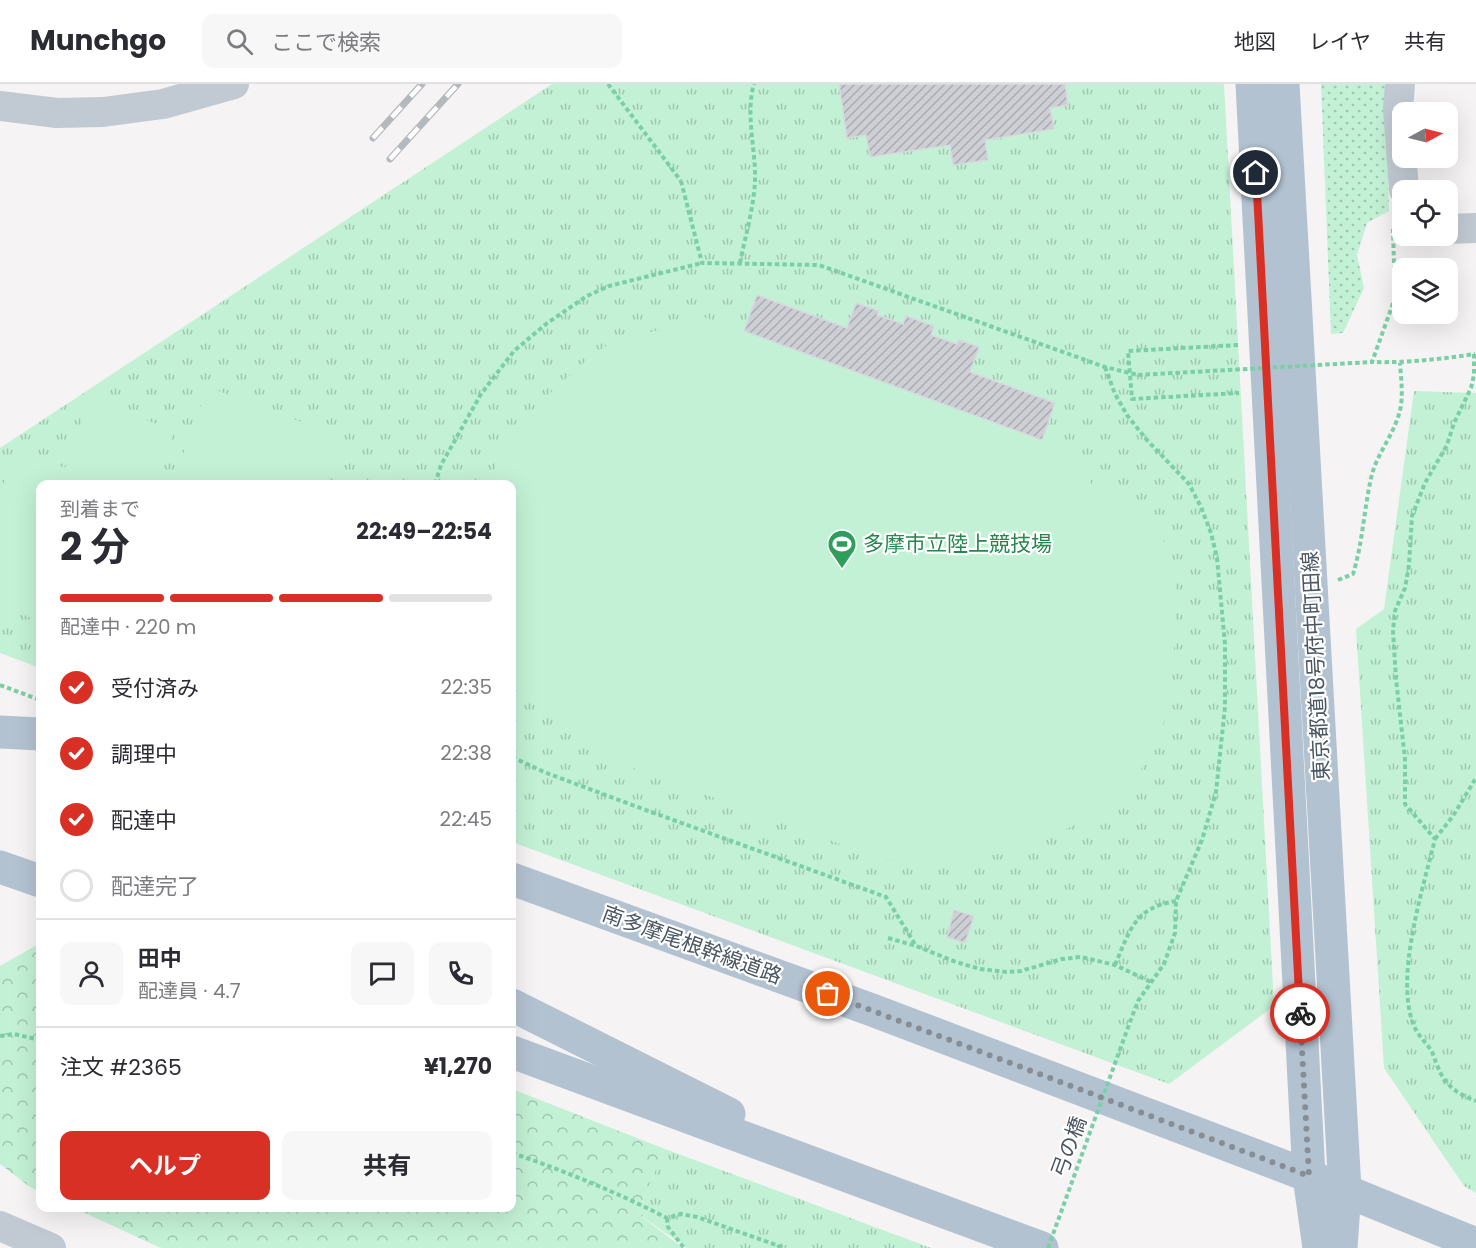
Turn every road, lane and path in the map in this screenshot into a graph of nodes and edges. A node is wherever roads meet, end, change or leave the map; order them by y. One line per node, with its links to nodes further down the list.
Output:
1 (234, 84): 7 (street)
2 (608, 84): 12 (path, bridge)
3 (754, 84): 13 (path)
4 (1252, 84): 45 (main road, 東京都道18号府中町田線)
5 (1283, 84): 46 (main road, 東京都道18号府中町田線)
6 (1400, 84): 8 (street)
7 (0, 106)
8 (1403, 180)
9 (1476, 228): 10 (street)
10 (1458, 229)
11 (1393, 246): 16 (path)
12 (702, 263): 13 (path); 21 (path)
13 (740, 263): 18 (path)
14 (1243, 344): 19 (path)
15 (1475, 354): 17 (path); 29 (path)
16 (1372, 362): 17 (path); 19 (path, bridge)
17 (1400, 363): 22 (path)
18 (1106, 367): 19 (path); 33 (path)
19 (1129, 373): 20 (path)
20 (1245, 393)
21 (436, 480)
22 (1335, 580)
23 (0, 685): 24 (path)
24 (36, 698)
25 (0, 732): 26 (main road)
26 (36, 734)
27 (516, 759): 35 (path)
28 (1476, 778): 29 (path)
29 (1434, 839): 42 (path)
30 (0, 867): 31 (main road)
31 (36, 880)
32 (516, 880): 45 (main road, 南多摩尾根幹線道路)
33 (1176, 901): 36 (path); 37 (path, 弓の橋)
34 (888, 938): 35 (path)
35 (916, 946): 36 (path)
36 (1115, 965): 37 (path)
37 (1151, 982): 54 (path, 弓の橋, bridge)
38 (516, 1007): 44 (main road)
39 (0, 1036): 40 (path)
40 (36, 1039)
41 (516, 1053): 44 (main road)
42 (1476, 1101)
43 (516, 1154): 47 (path)
44 (827, 1169): 53 (main road)
45 (1309, 1176): 46 (main road, 南多摩尾根幹線道路); 55 (main road, 東京都道18号府中町田線)
46 (1345, 1190): 49 (main road); 56 (main road, 東京都道18号府中町田線)
47 (667, 1218): 51 (path); 52 (path)
48 (0, 1226): 50 (street)
49 (1476, 1244)
50 (51, 1248)
51 (684, 1248)
52 (785, 1248)
53 (1042, 1248)
54 (1047, 1248)
55 (1319, 1248)
56 (1341, 1248)

